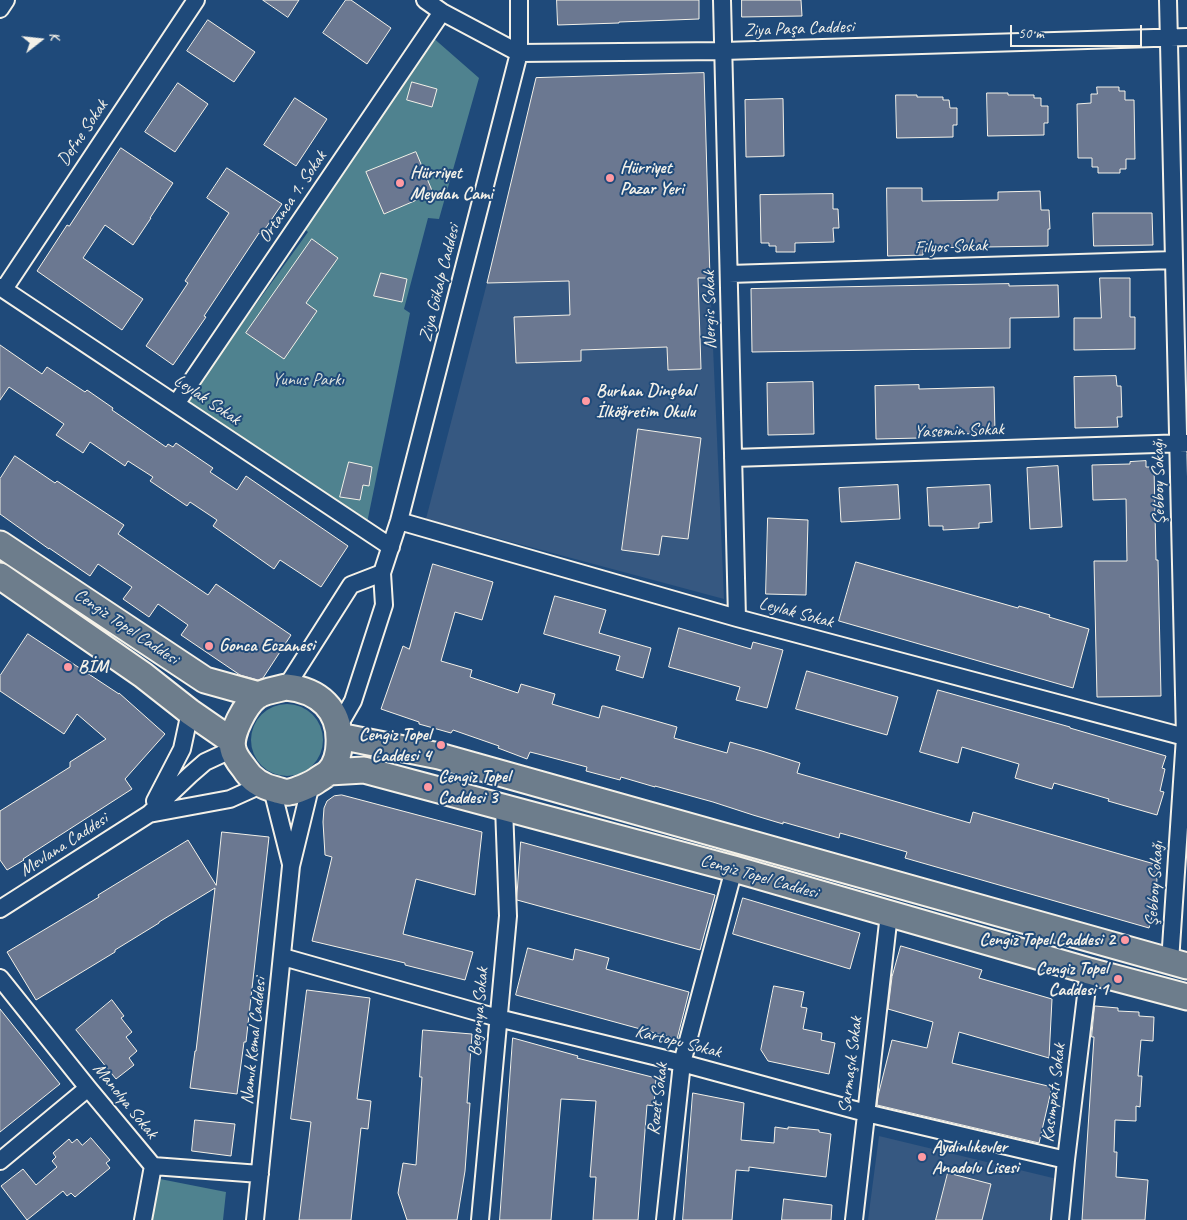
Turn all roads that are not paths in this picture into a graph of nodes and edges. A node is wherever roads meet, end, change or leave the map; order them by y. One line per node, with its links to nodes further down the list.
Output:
1 (6, 0): 7 (street)
2 (196, 0): 15 (street, Defne Sokak)
3 (425, 0): 8 (street, Ziya Paşa Caddesi)
4 (519, 0): 12 (street, Ziya Gökalp Caddesi)
5 (722, 0): 11 (street, Nergis Sokak)
6 (1168, 0): 9 (street, Şebboy Sokağı)
7 (0, 9)
8 (442, 12): 12 (street, Ziya Paşa Caddesi); 16 (street, Ortanca 1. Sokak)
9 (1169, 37): 10 (street, Ziya Paşa Caddesi); 11 (street, Ziya Paşa Caddesi); 13 (street, Şebboy Sokağı)
10 (1187, 37)
11 (723, 51): 12 (street, Ziya Paşa Caddesi); 14 (street, Nergis Sokak)
12 (519, 53): 19 (street, Ziya Gökalp Caddesi)
13 (1174, 260): 14 (street, Filyos Sokak); 17 (street, Şebboy Sokağı)
14 (729, 274): 18 (street, Nergis Sokak)
15 (2, 288): 16 (street, Leylak Sokak)
16 (176, 404): 21 (street, Leylak Sokak)
17 (1183, 443): 18 (street, Yasemin Sokak); 29 (street, Şebboy Sokağı)
18 (733, 458): 24 (street, Nergis Sokak)
19 (399, 521): 21 (street, Ziya Gökalp Caddesi); 24 (street, Leylak Sokak)
20 (0, 544): 26 (main road, Cengiz Topel Caddesi)
21 (391, 548): 22 (street, Ziya Gökalp Caddesi)
22 (382, 573): 25 (street); 28 (street, Ziya Gökalp Caddesi)
23 (0, 576): 27 (main road, Cengiz Topel Caddesi)
24 (737, 618): 29 (street, Leylak Sokak)
25 (286, 687): 26 (main road); 28 (main road)
26 (258, 695): 30 (main road)
27 (190, 712): 30 (main road, Cengiz Topel Caddesi); 34 (street)
28 (339, 732): 31 (main road); 40 (main road, Cengiz Topel Caddesi)
29 (1185, 737): 40 (street, Şebboy Sokağı)
30 (232, 745): 32 (main road); 34 (street, Mevlana Caddesi)
31 (320, 778): 32 (main road); 33 (main road, Cengiz Topel Caddesi); 35 (street, Namık Kemal Caddesi)
32 (267, 787): 34 (street, Mevlana Caddesi); 35 (street, Namık Kemal Caddesi)
33 (504, 807): 36 (main road, Cengiz Topel Caddesi); 44 (street, Begonya Sokak)
34 (149, 814): 37 (street, Mevlana Caddesi)
35 (291, 866): 39 (street, Namık Kemal Caddesi)
36 (734, 868): 38 (main road, Cengiz Topel Caddesi); 45 (street, Rozet Sokak)
37 (0, 909)
38 (889, 914): 41 (main road, Cengiz Topel Caddesi); 47 (street, Sarmaşık Sokak)
39 (283, 957): 44 (street, Kartopu Sokak); 51 (street, Namık Kemal Caddesi)
40 (1178, 964)
41 (1089, 971): 43 (main road, Cengiz Topel Caddesi); 48 (street, Kasımpatı Sokak)
42 (0, 978): 46 (street, Manolya Sokak)
43 (1187, 996)
44 (498, 1018): 45 (street, Kartopu Sokak); 54 (street, Begonya Sokak)
45 (682, 1063): 47 (street, Kartopu Sokak); 55 (street, Rozet Sokak)
46 (88, 1088): 49 (street); 50 (street, Manolya Sokak)
47 (866, 1113): 48 (street, Kartopu Sokak); 56 (street, Sarmaşık Sokak)
48 (1066, 1160): 57 (street, Kasımpatı Sokak)
49 (0, 1161)
50 (153, 1166): 51 (street, Manolya Sokak); 52 (street)
51 (260, 1174): 53 (street, Namık Kemal Caddesi)
52 (143, 1220)
53 (254, 1220)
54 (480, 1220)
55 (665, 1220)
56 (854, 1220)
57 (1060, 1220)

